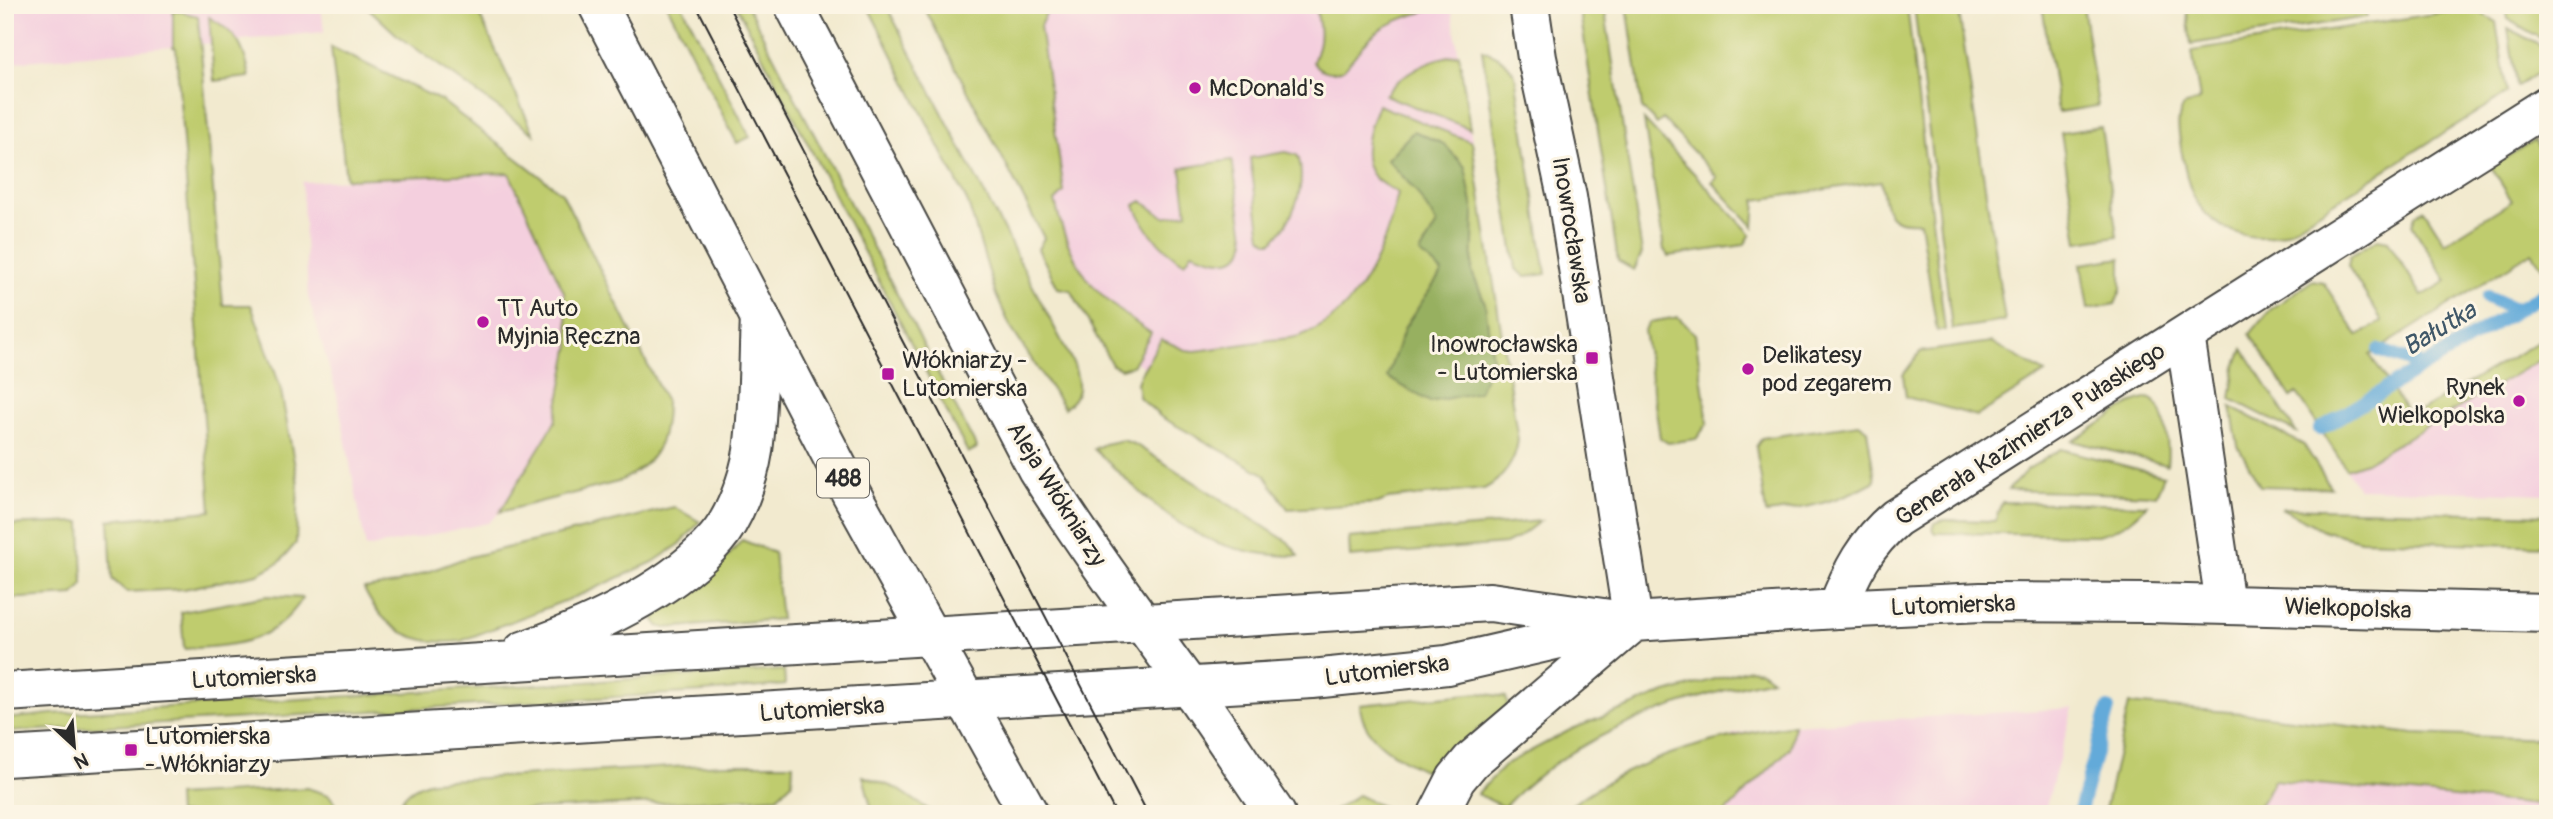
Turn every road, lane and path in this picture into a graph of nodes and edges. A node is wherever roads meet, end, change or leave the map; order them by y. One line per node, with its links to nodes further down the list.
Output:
1 (598, 5): 5 (main road, 488)
2 (794, 5): 11 (main road, Aleja Włókniarzy)
3 (1529, 5): 12 (main road, Inowrocławska)
4 (2548, 105): 6 (main road, Generała Kazimierza Pułaskiego)
5 (760, 317): 13 (main road, 488); 14 (main road)
6 (2185, 335): 8 (main road, Generała Kazimierza Pułaskiego); 9 (main road, Generała Kazimierza Pułaskiego)
7 (2148, 603): 8 (main road, Wielkopolska); 9 (main road, Lutomierska)
8 (2225, 604): 10 (main road, Wielkopolska)
9 (1838, 609): 12 (main road, Lutomierska)
10 (2548, 613)
11 (1140, 622): 12 (main road, Lutomierska); 13 (main road, Lutomierska); 15 (main road, Aleja Włókniarzy)
12 (1633, 622): 15 (main road, Lutomierska); 21 (main road)
13 (930, 637): 14 (main road, Lutomierska); 17 (main road, 488)
14 (489, 663): 16 (main road, Lutomierska)
15 (1189, 686): 17 (main road, Lutomierska); 20 (main road, Aleja Włókniarzy)
16 (5, 692)
17 (964, 700): 18 (main road, Lutomierska); 19 (main road, 488)
18 (5, 757)
19 (1029, 814)
20 (1276, 814)
21 (1438, 814)

